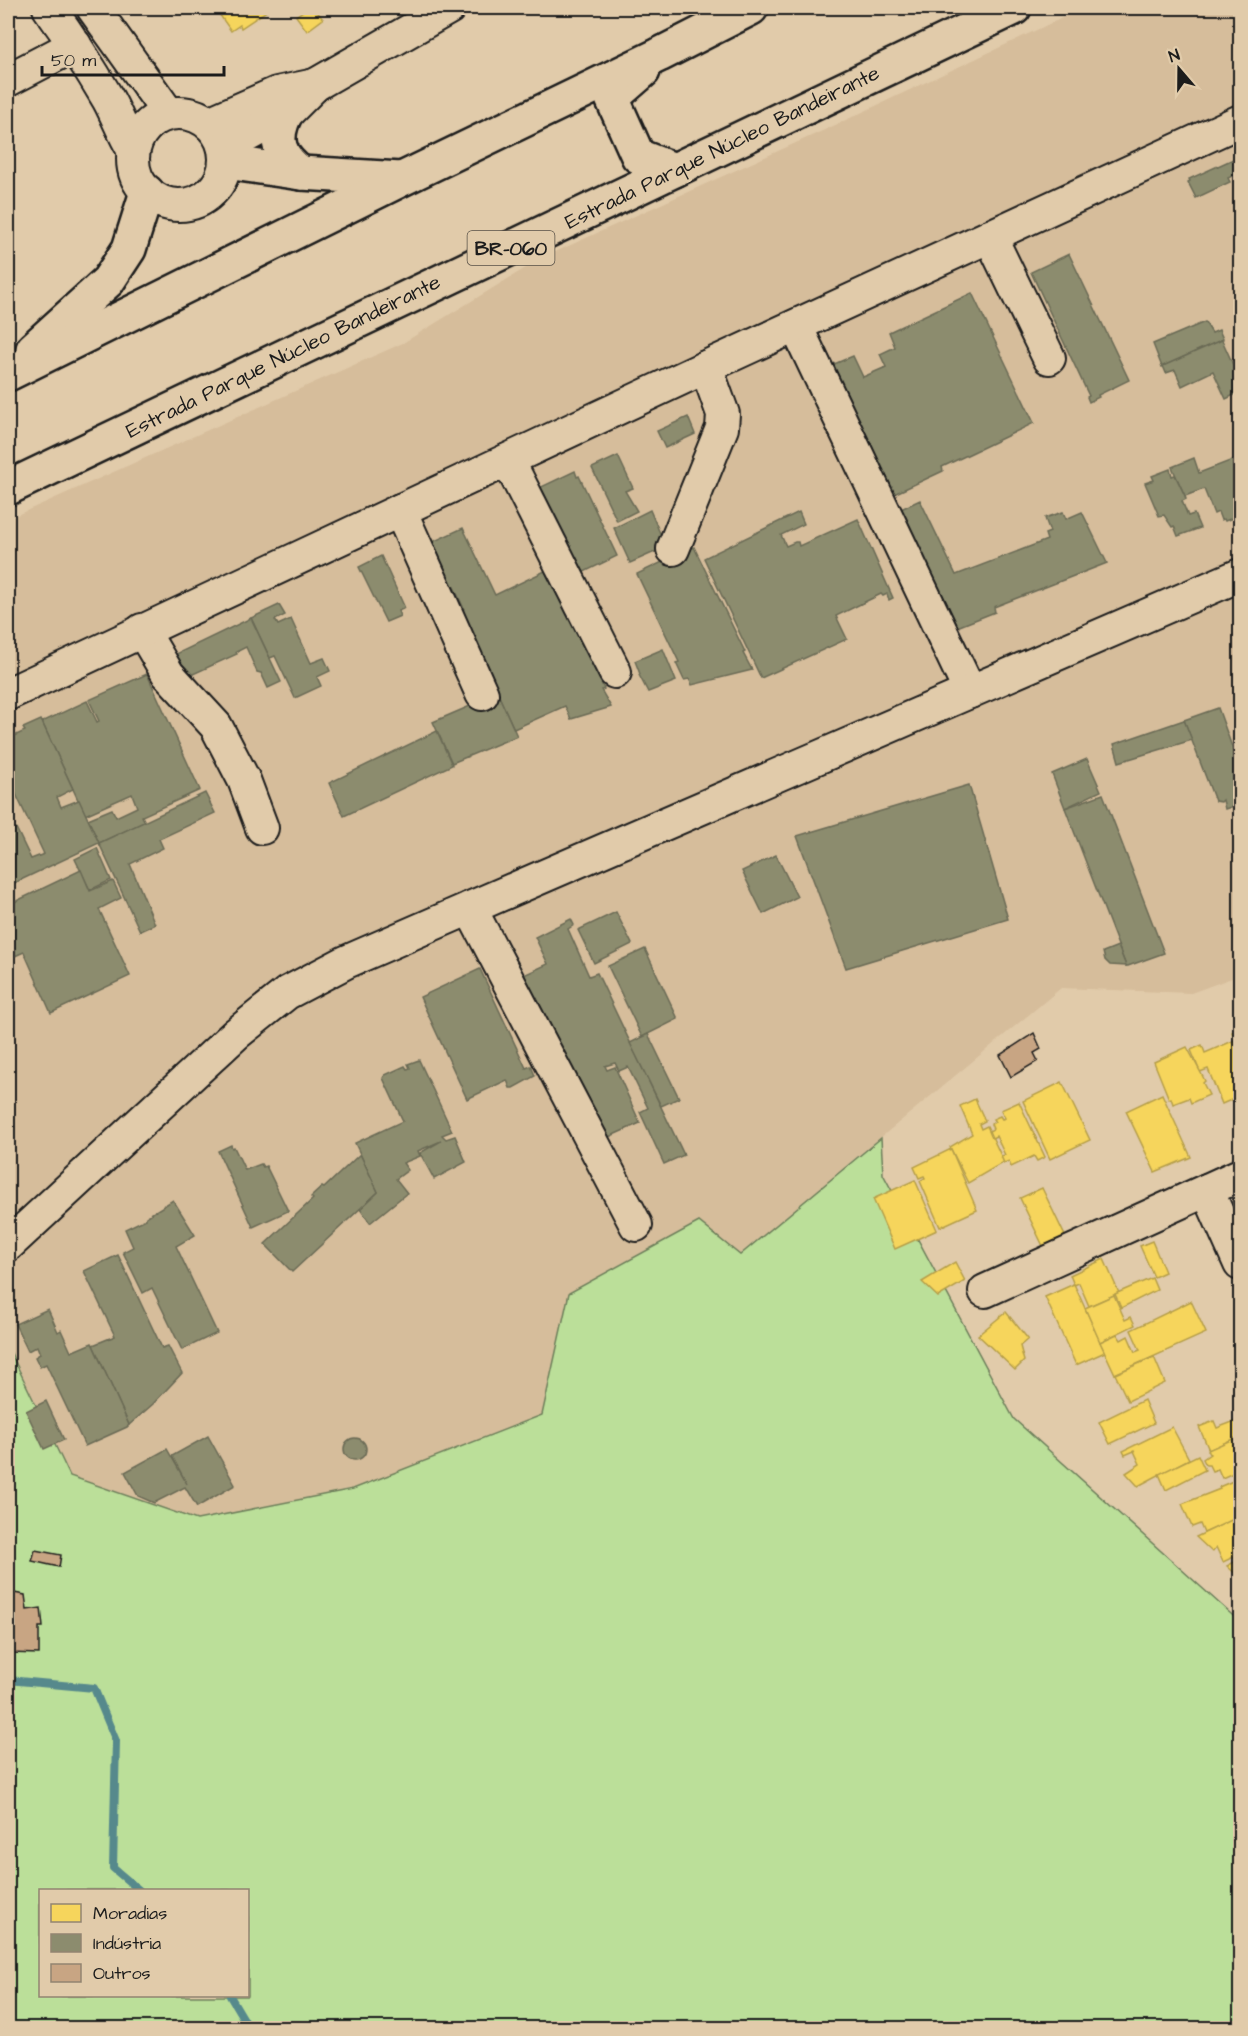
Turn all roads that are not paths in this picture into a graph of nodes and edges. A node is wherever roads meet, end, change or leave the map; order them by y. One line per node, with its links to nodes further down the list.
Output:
1 (49, 8): 6 (street)
2 (93, 8): 10 (street)
3 (449, 8): 9 (street)
4 (751, 8): 7 (highway)
5 (1014, 8): 15 (highway, Estrada Parque Núcleo Bandeirante / BR-060)
6 (75, 45): 8 (street); 14 (street)
7 (660, 55): 15 (highway); 17 (highway)
8 (8, 80)
9 (315, 85): 11 (street); 13 (street)
10 (168, 113): 13 (street); 14 (street)
11 (285, 115): 13 (street); 16 (highway)
12 (1240, 120): 19 (street)
13 (220, 144): 16 (highway); 18 (street)
14 (133, 149): 18 (street)
15 (674, 170): 24 (highway, Estrada Parque Núcleo Bandeirante / BR-060)
16 (301, 173): 17 (highway)
17 (402, 179): 23 (highway)
18 (147, 192): 23 (highway)
19 (990, 236): 20 (street); 21 (street)
20 (796, 326): 22 (street); 33 (street)
21 (1048, 358)
22 (706, 367): 25 (street); 29 (street)
23 (8, 373)
24 (77, 455): 26 (highway, Estrada Parque Núcleo Bandeirante / BR-060); 27 (street)
25 (508, 460): 28 (street); 32 (street)
26 (8, 489)
27 (8, 503)
28 (400, 510): 31 (street); 35 (street)
29 (673, 549)
30 (1240, 575): 33 (street)
31 (142, 630): 34 (street); 36 (street)
32 (615, 672)
33 (970, 692): 37 (street)
34 (8, 694)
35 (482, 694)
36 (262, 828)
37 (470, 908): 40 (street); 41 (street)
38 (1240, 1175): 39 (street)
39 (1207, 1190): 42 (street); 43 (street)
40 (636, 1225)
41 (8, 1245)
42 (1240, 1264)
43 (985, 1291)

